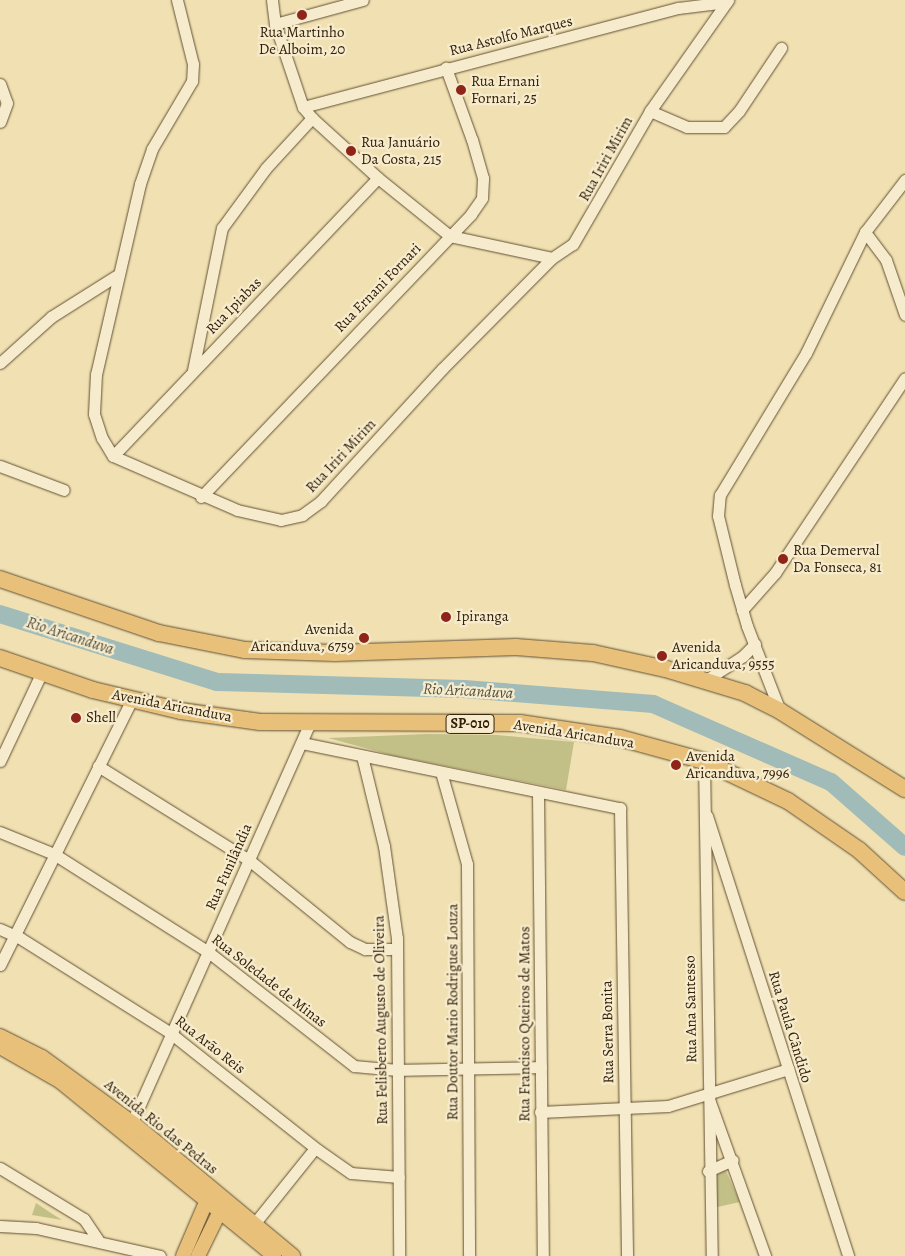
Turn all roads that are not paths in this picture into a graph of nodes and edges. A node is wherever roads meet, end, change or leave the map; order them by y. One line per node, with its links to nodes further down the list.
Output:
1 (177, 0): 18 (street)
2 (272, 0): 5 (street)
3 (363, 0): 5 (street)
4 (728, 1): 7 (street, Rua Astolfo Marques); 10 (street, Rua Iriri Mirim)
5 (275, 24): 9 (street)
6 (781, 48): 10 (street)
7 (446, 68): 9 (street, Rua Astolfo Marques); 16 (street, Rua Ernani Fornari)
8 (0, 84): 12 (street)
9 (303, 107): 11 (street)
10 (650, 111): 17 (street, Rua Iriri Mirim)
11 (312, 118): 13 (street); 21 (street)
12 (0, 122)
13 (378, 178): 16 (street); 21 (street, Rua Ipiabas)
14 (905, 180): 15 (street)
15 (865, 232): 19 (street); 28 (street)
16 (450, 236): 17 (street); 26 (street, Rua Ernani Fornari)
17 (552, 258): 26 (street, Rua Iriri Mirim)
18 (116, 276): 20 (street); 23 (street)
19 (905, 316)
20 (0, 363)
21 (193, 370): 23 (street, Rua Ipiabas)
22 (905, 378): 28 (street)
23 (113, 456): 26 (street, Rua Iriri Mirim)
24 (0, 466): 25 (street)
25 (64, 490)
26 (201, 496)
27 (0, 579): 32 (highway)
28 (742, 610): 29 (street)
29 (754, 644): 32 (street); 34 (street)
30 (0, 658): 31 (highway, Avenida Aricanduva / SP-010)
31 (40, 674): 33 (highway, Avenida Aricanduva / SP-010); 39 (street)
32 (706, 680): 34 (highway)
33 (132, 700): 35 (highway, Avenida Aricanduva / SP-010); 40 (street)
34 (780, 710): 42 (highway)
35 (310, 723): 36 (street, Rua Funilândia); 38 (highway, Avenida Aricanduva / SP-010)
36 (302, 743): 37 (street); 47 (street, Rua Funilândia)
37 (362, 756): 41 (street); 53 (street, Rua Felisberto Augusto de Oliveira)
38 (704, 761): 44 (street, Rua Ana Santesso); 50 (highway, Avenida Aricanduva / SP-010)
39 (0, 762)
40 (98, 766): 46 (street); 47 (street)
41 (441, 772): 43 (street); 60 (street, Rua Doutor Mario Rodrigues Louza)
42 (905, 789)
43 (538, 792): 59 (street, Rua Francisco Queiros de Matos); 64 (street, Rua Serra Bonita)
44 (704, 807): 48 (street, Rua Paula Cândido); 49 (street, Rua Ana Santesso)
45 (0, 832): 46 (street, Rua Soledade de Minas)
46 (54, 854): 52 (street); 54 (street, Rua Soledade de Minas)
47 (249, 860): 53 (street); 54 (street, Rua Funilândia)
48 (726, 872): 49 (street); 61 (street, Rua Paula Cândido)
49 (705, 875): 63 (street, Rua Ana Santesso)
50 (905, 892)
51 (0, 930): 52 (street, Rua Arão Reis)
52 (14, 935): 55 (street); 56 (street, Rua Arão Reis)
53 (397, 949): 62 (street, Rua Felisberto Augusto de Oliveira)
54 (208, 951): 56 (street, Rua Funilândia); 62 (street, Rua Soledade de Minas)
55 (0, 964)
56 (171, 1033): 66 (street, Rua Funilândia); 67 (street, Rua Arão Reis)
57 (0, 1036): 66 (main road, Avenida Rio das Pedras)
58 (0, 1046): 66 (main road, Avenida Rio das Pedras)
59 (541, 1067): 60 (street, Rua Soledade de Minas); 65 (street, Rua Francisco Queiros de Matos)
60 (468, 1069): 62 (street, Rua Soledade de Minas); 83 (street, Rua Doutor Mario Rodrigues Louza)
61 (788, 1069): 63 (street); 88 (street, Rua Paula Cândido)
62 (398, 1070): 71 (street, Rua Felisberto Augusto de Oliveira)
63 (708, 1096): 64 (street); 68 (street); 70 (street, Rua Ana Santesso)
64 (624, 1110): 65 (street); 85 (street, Rua Serra Bonita)
65 (540, 1112): 84 (street, Rua Francisco Queiros de Matos)
66 (129, 1128): 72 (main road, Avenida Rio das Pedras)
67 (316, 1148): 71 (street, Rua Arão Reis); 74 (street)
68 (733, 1160): 70 (street); 87 (street)
69 (0, 1168): 76 (street)
70 (708, 1170): 86 (street, Rua Ana Santesso)
71 (399, 1177): 82 (street, Rua Felisberto Augusto de Oliveira)
72 (209, 1194): 73 (main road, Avenida Rio das Pedras); 78 (main road)
73 (222, 1206): 74 (main road, Avenida Rio das Pedras); 79 (main road); 80 (main road, Avenida Rio das Pedras)
74 (254, 1224): 81 (main road, Avenida Rio das Pedras)
75 (0, 1226): 76 (street)
76 (98, 1240): 77 (street)
77 (160, 1256)
78 (183, 1256)
79 (198, 1256)
80 (274, 1256)
81 (293, 1256)
82 (399, 1256)
83 (469, 1256)
84 (543, 1256)
85 (628, 1256)
86 (712, 1256)
87 (765, 1256)
88 (848, 1256)

